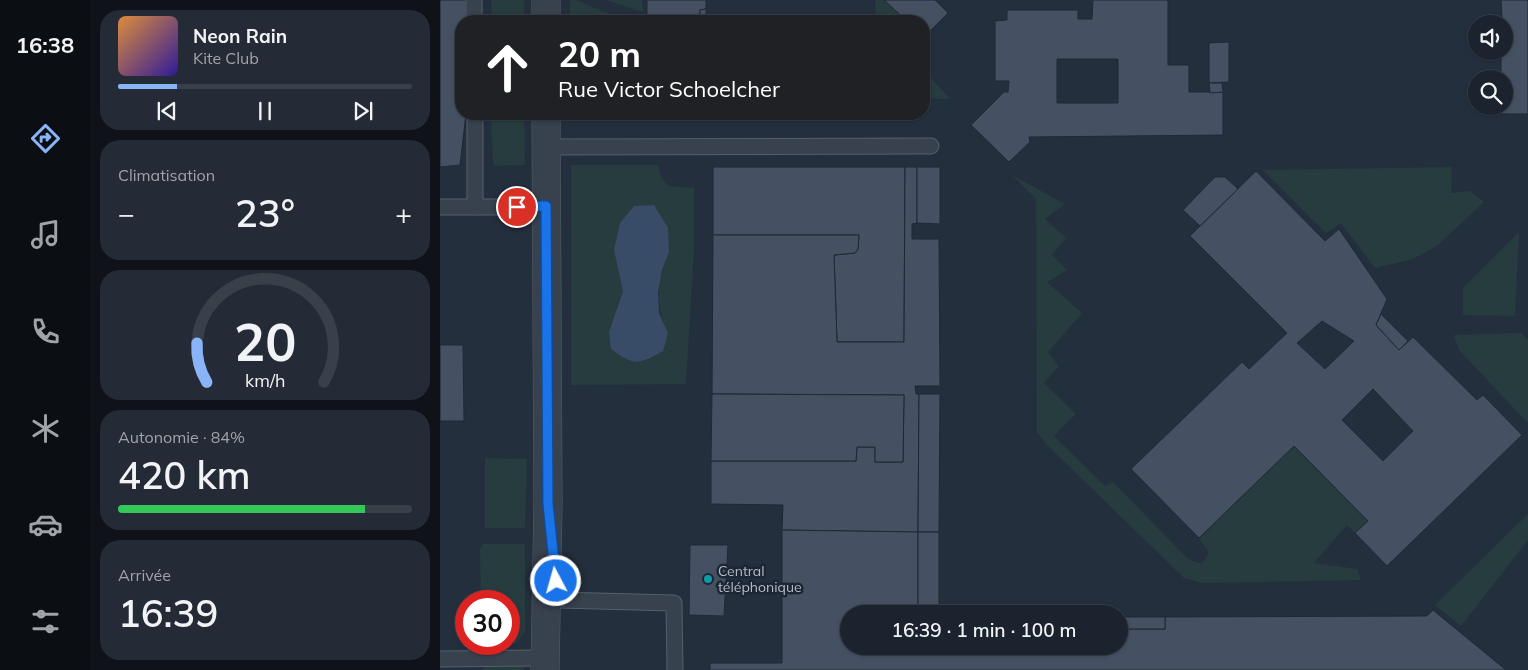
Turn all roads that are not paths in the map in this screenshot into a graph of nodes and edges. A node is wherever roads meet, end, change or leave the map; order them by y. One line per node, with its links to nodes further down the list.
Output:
1 (474, 0): 3 (lane)
2 (546, 0): 4 (street)
3 (474, 15)
4 (546, 15)
5 (475, 120): 11 (lane)
6 (546, 120): 8 (street)
7 (931, 146): 8 (lane)
8 (546, 147): 9 (street)
9 (546, 206): 11 (lane); 12 (street)
10 (440, 207): 11 (lane)
11 (475, 207)
12 (548, 504): 13 (street); 15 (street)
13 (558, 600): 15 (street); 16 (lane)
14 (440, 660): 15 (lane)
15 (552, 666)
16 (675, 670)

